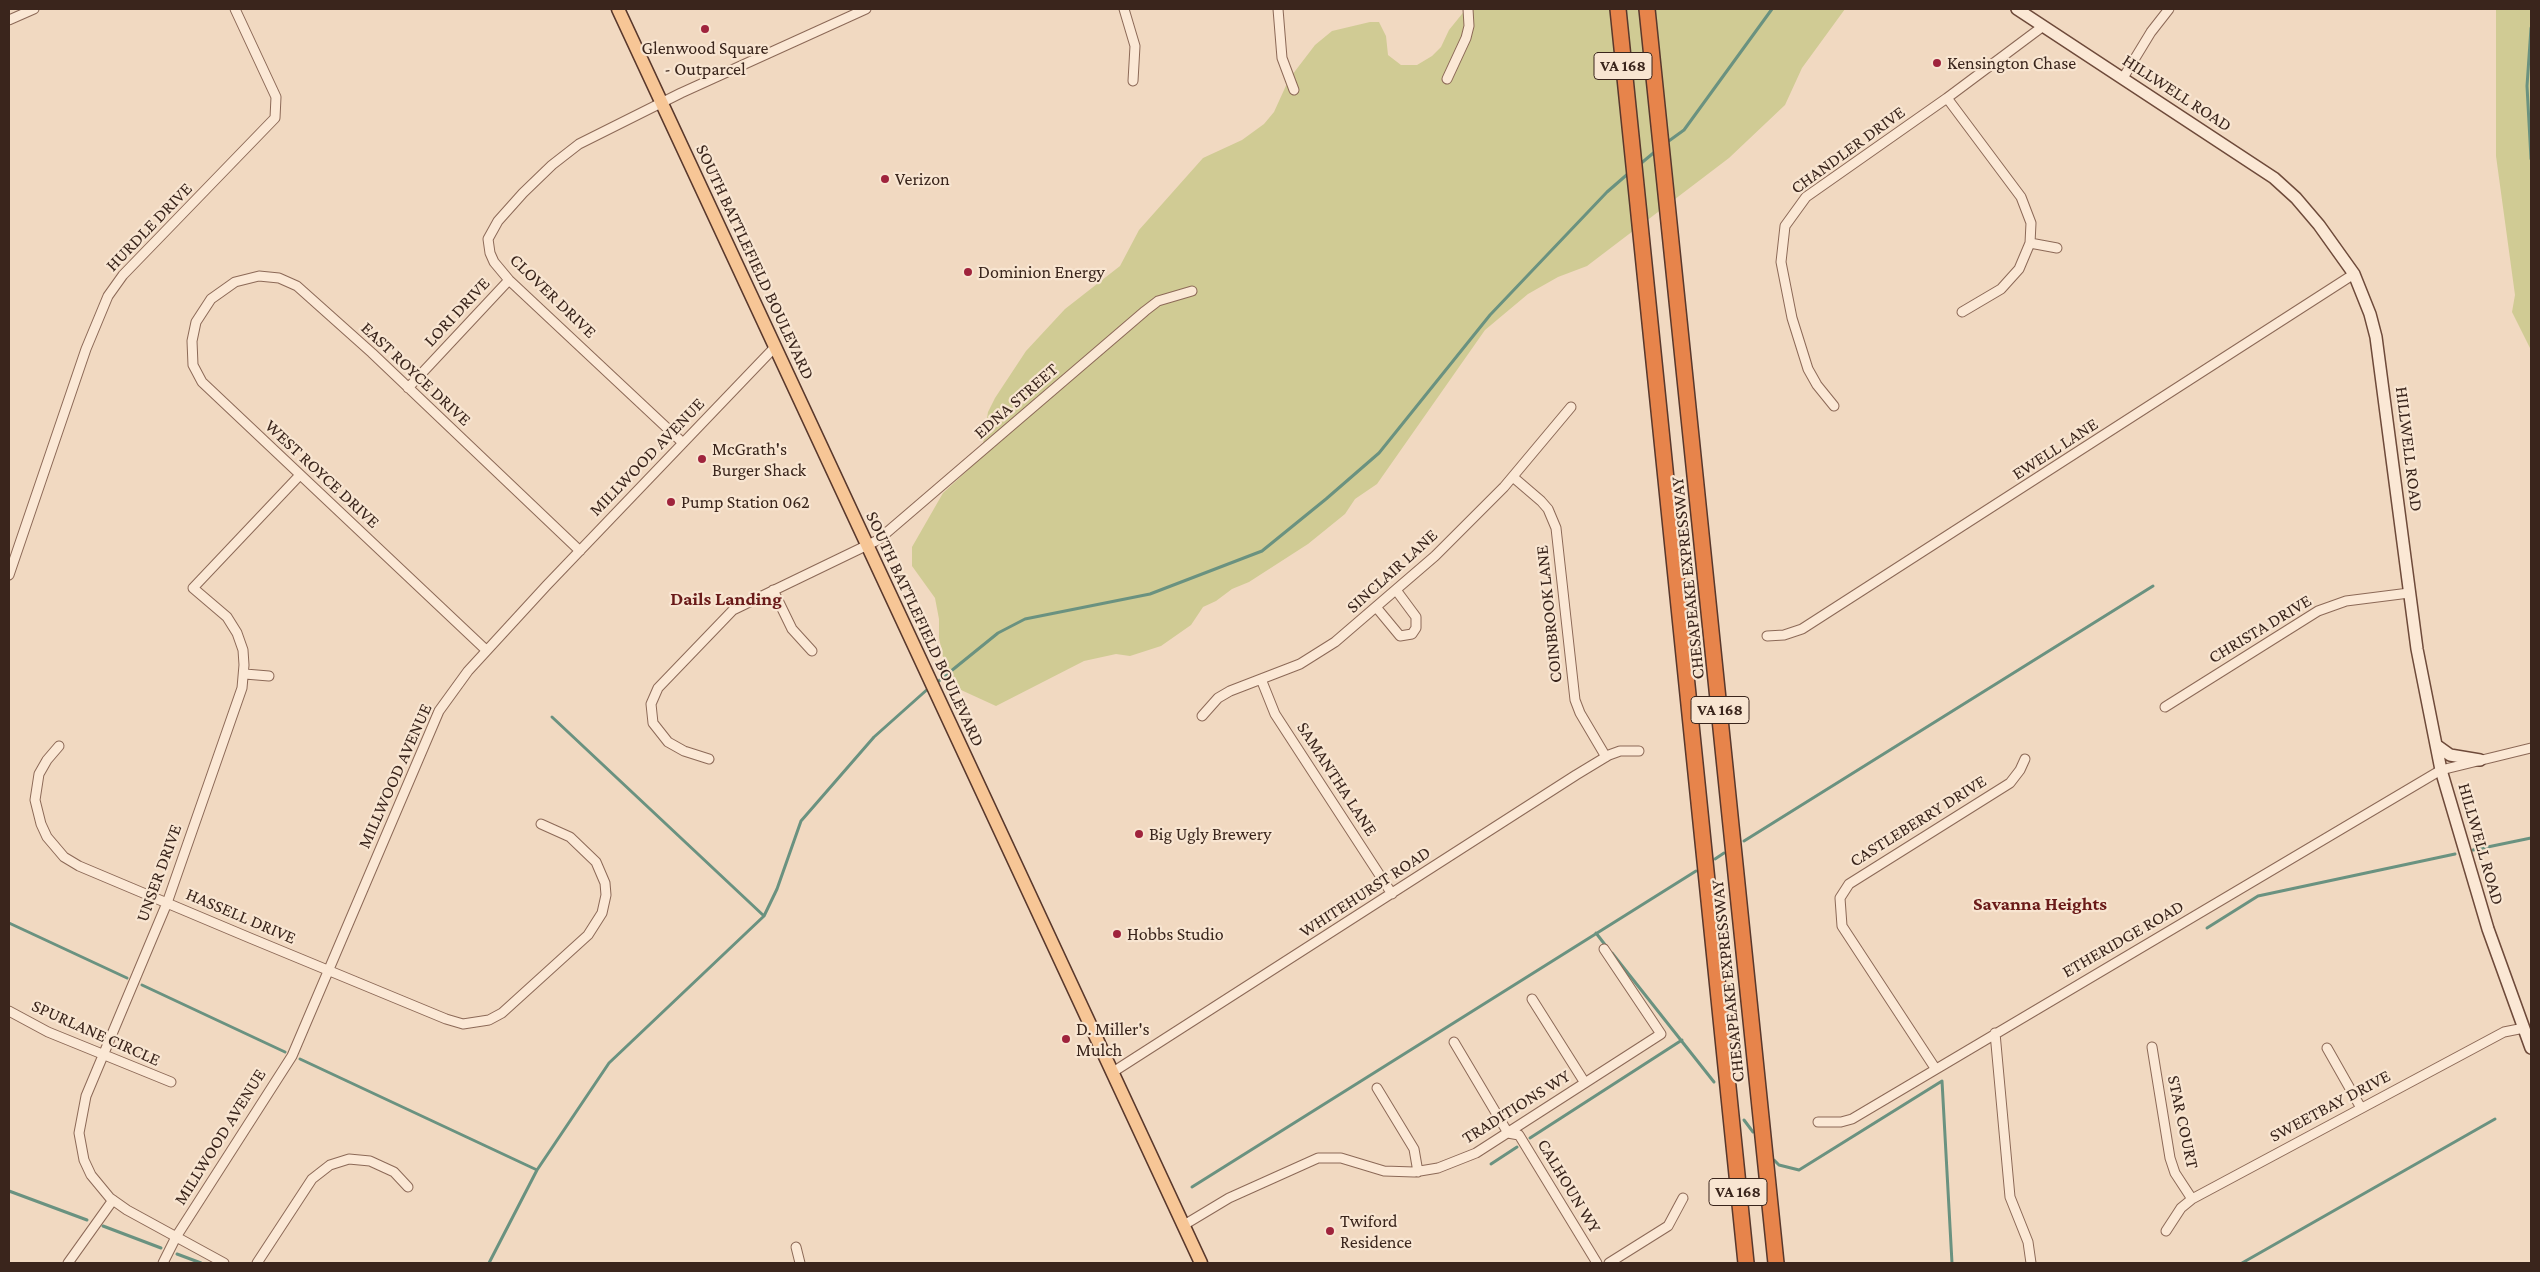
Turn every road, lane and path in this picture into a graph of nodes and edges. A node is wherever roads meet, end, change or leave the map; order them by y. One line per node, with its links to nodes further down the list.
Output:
1 (34, 9): 12 (street)
2 (235, 9): 36 (street, HURDLE DRIVE)
3 (618, 9): 19 (main road, SOUTH BATTLEFIELD BOULEVARD)
4 (866, 9): 19 (street)
5 (1124, 9): 16 (street)
6 (1278, 9): 17 (street)
7 (1468, 9): 15 (street)
8 (1618, 9): 78 (highway, CHESAPEAKE EXPRESSWAY / VA 168)
9 (1647, 9): 81 (highway, CHESAPEAKE EXPRESSWAY / VA 168)
10 (2017, 9): 13 (street, HILLWELL ROAD)
11 (2169, 9): 14 (street)
12 (9, 20)
13 (2042, 26): 14 (street, HILLWELL ROAD); 18 (street, CHANDLER DRIVE)
14 (2123, 78): 22 (street, HILLWELL ROAD)
15 (1447, 79)
16 (1133, 81)
17 (1294, 90)
18 (1947, 98): 20 (street); 29 (street, CHANDLER DRIVE)
19 (662, 102): 23 (street, CLOVER DRIVE); 27 (main road, SOUTH BATTLEFIELD BOULEVARD)
20 (2030, 243): 21 (street); 26 (street)
21 (2057, 248)
22 (2354, 274): 39 (street, HILLWELL ROAD); 41 (street, EWELL LANE)
23 (509, 280): 28 (street, LORI DRIVE); 31 (street, CLOVER DRIVE)
24 (1192, 291): 34 (street, EDNA STREET)
25 (211, 299): 28 (street, EAST ROYCE DRIVE); 32 (street, WEST ROYCE DRIVE)
26 (1962, 312)
27 (774, 348): 31 (street, MILLWOOD AVENUE); 34 (main road, SOUTH BATTLEFIELD BOULEVARD)
28 (408, 388): 35 (street, EAST ROYCE DRIVE)
29 (1834, 406)
30 (1571, 407): 33 (street, SINCLAIR LANE)
31 (683, 443): 35 (street, MILLWOOD AVENUE)
32 (299, 476): 42 (street, WEST ROYCE DRIVE); 44 (street, UNSER DRIVE)
33 (1513, 477): 38 (street, SINCLAIR LANE); 53 (street, COINBROOK LANE)
34 (867, 546): 37 (street, EDNA STREET); 73 (main road, SOUTH BATTLEFIELD BOULEVARD)
35 (580, 551): 42 (street, MILLWOOD AVENUE)
36 (9, 575)
37 (772, 590): 43 (street); 54 (street, EDNA STREET)
38 (1396, 590): 40 (street, SINCLAIR LANE); 40 (street)
39 (2409, 592): 47 (street, CHRISTA DRIVE); 50 (street, HILLWELL ROAD)
40 (1376, 607): 46 (street, SINCLAIR LANE)
41 (1767, 636)
42 (486, 650): 62 (street, MILLWOOD AVENUE)
43 (812, 651)
44 (244, 674): 45 (street); 60 (street, UNSER DRIVE)
45 (269, 676)
46 (1261, 680): 48 (street, SINCLAIR LANE); 59 (street, SAMANTHA LANE)
47 (2164, 707)
48 (1202, 716)
49 (59, 746): 60 (street, HASSELL DRIVE)
50 (2436, 746): 56 (street); 57 (street, HILLWELL ROAD)
51 (2531, 748): 56 (street, ETHERIDGE ROAD)
52 (1639, 751): 53 (street, WHITEHURST ROAD)
53 (1606, 757): 59 (street, WHITEHURST ROAD)
54 (709, 759)
55 (2025, 759): 72 (street, CASTLEBERRY DRIVE)
56 (2480, 760): 57 (street, ETHERIDGE ROAD)
57 (2441, 770): 65 (street, HILLWELL ROAD); 66 (street, ETHERIDGE ROAD)
58 (541, 824): 62 (street, HASSELL DRIVE)
59 (1392, 894): 73 (street, WHITEHURST ROAD)
60 (167, 903): 62 (street, HASSELL DRIVE); 71 (street, UNSER DRIVE)
61 (1604, 949): 75 (street, TRADITIONS WY)
62 (329, 971): 89 (street, MILLWOOD AVENUE)
63 (1532, 999): 75 (street)
64 (9, 1011): 71 (street, SPURLANE CIRCLE)
65 (2524, 1028): 70 (street, HILLWELL ROAD); 77 (street, SWEETBAY DRIVE)
66 (1995, 1033): 72 (street, ETHERIDGE ROAD); 103 (street)
67 (1454, 1042): 80 (street)
68 (2152, 1047): 85 (street, STAR COURT)
69 (2328, 1048): 77 (street)
70 (2531, 1048)
71 (104, 1055): 74 (street, SPURLANE CIRCLE); 86 (street, UNSER DRIVE)
72 (1935, 1068): 79 (street, ETHERIDGE ROAD)
73 (1113, 1072): 87 (main road, SOUTH BATTLEFIELD BOULEVARD)
74 (171, 1082)
75 (1585, 1083): 80 (street, TRADITIONS WY)
76 (1377, 1088): 82 (street)
77 (2361, 1108): 85 (street, SWEETBAY DRIVE)
78 (1731, 1120): 99 (highway); 100 (highway, CHESAPEAKE EXPRESSWAY / VA 168)
79 (1818, 1122)
80 (1508, 1133): 82 (street, TRADITIONS WY); 97 (street, CALHOUN WY)
81 (1766, 1165): 101 (highway, CHESAPEAKE EXPRESSWAY / VA 168); 102 (highway)
82 (1418, 1172): 87 (street, TRADITIONS WY)
83 (408, 1187): 94 (street)
84 (1683, 1198): 98 (street)
85 (2192, 1199): 88 (street, SWEETBAY DRIVE)
86 (113, 1200): 89 (street, UNSER DRIVE); 91 (street)
87 (1184, 1225): 96 (main road, SOUTH BATTLEFIELD BOULEVARD)
88 (2166, 1232)
89 (176, 1237): 92 (street, MILLWOOD AVENUE); 93 (street, UNSER DRIVE)
90 (796, 1247): 95 (street)
91 (68, 1263)
92 (164, 1263)
93 (224, 1263)
94 (257, 1263)
95 (800, 1263)
96 (1201, 1263)
97 (1597, 1263)
98 (1609, 1263)
99 (1735, 1263)
100 (1746, 1263)
101 (1776, 1263)
102 (1786, 1263)
103 (2031, 1263)

